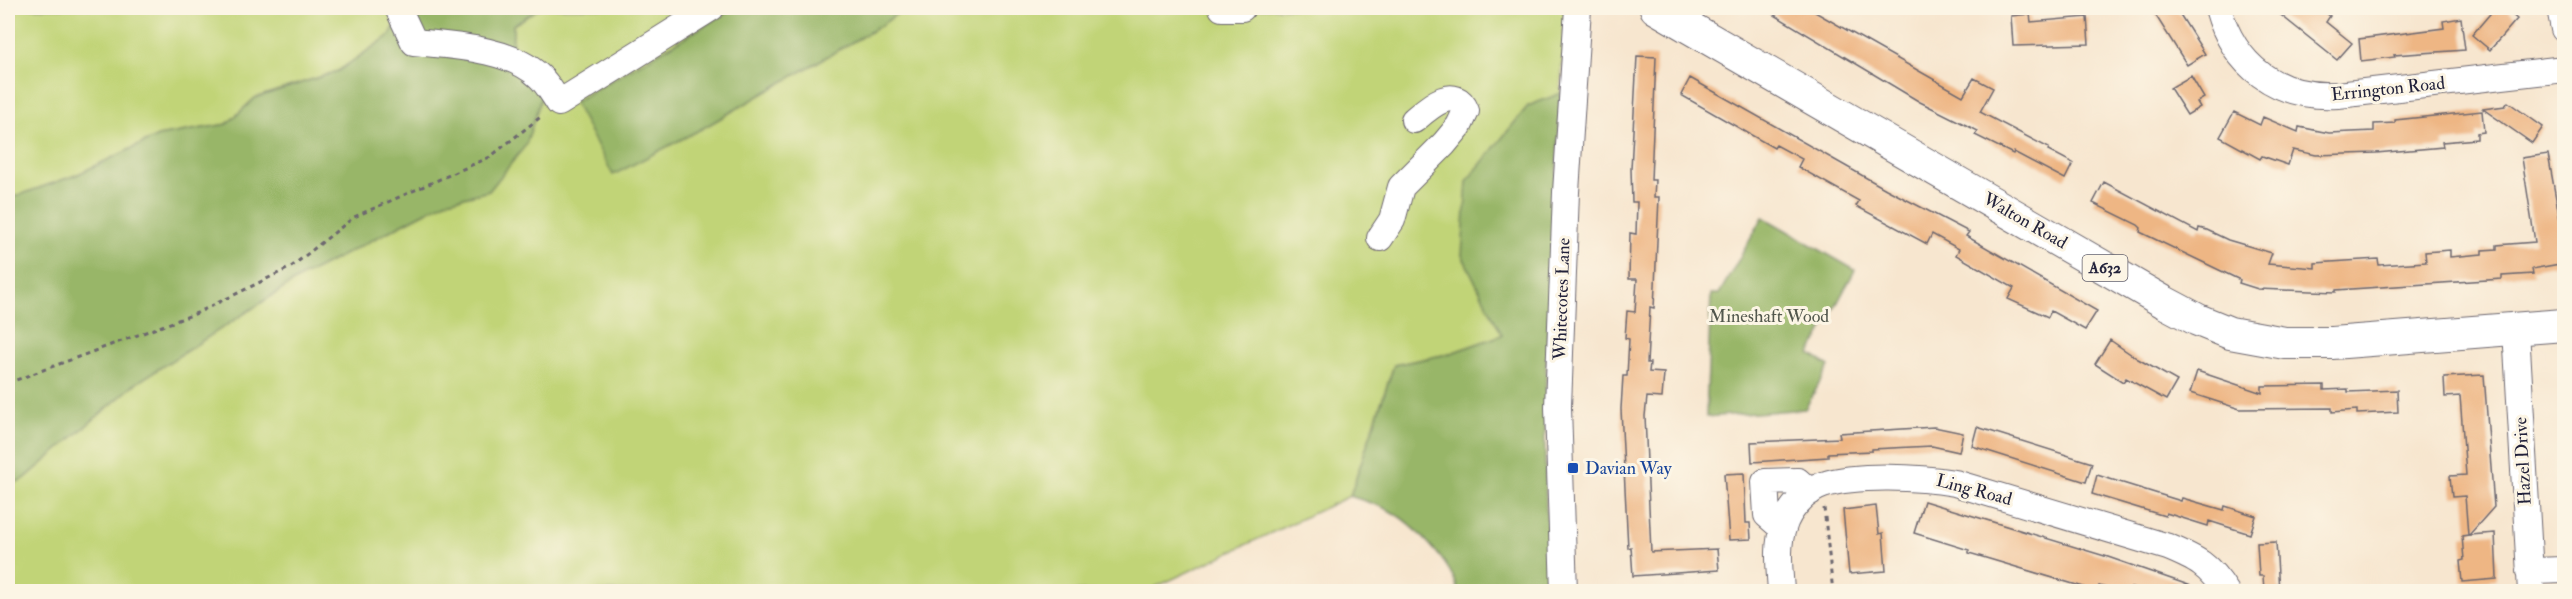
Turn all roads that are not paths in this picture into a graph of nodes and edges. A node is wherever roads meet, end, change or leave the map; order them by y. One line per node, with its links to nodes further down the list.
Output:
1 (398, 8): 2 (street)
2 (711, 8)
3 (1222, 8): 4 (street)
4 (1242, 8)
5 (1578, 8): 19 (street, Whitecotes Lane)
6 (1656, 8): 14 (main road, Walton Road / A632)
7 (2218, 8): 10 (street, Errington Road)
8 (2560, 8): 9 (street)
9 (2565, 29)
10 (2565, 69)
11 (1414, 120): 12 (street)
12 (1380, 238)
13 (2565, 325): 14 (main road, Walton Road / A632)
14 (2516, 330): 18 (street, Hazel Drive)
15 (1816, 489): 16 (street); 16 (street); 21 (street, Ling Road)
16 (1782, 528): 20 (street)
17 (2565, 570): 18 (street)
18 (2530, 581)
19 (1564, 591)
20 (1781, 591)
21 (2226, 591)

